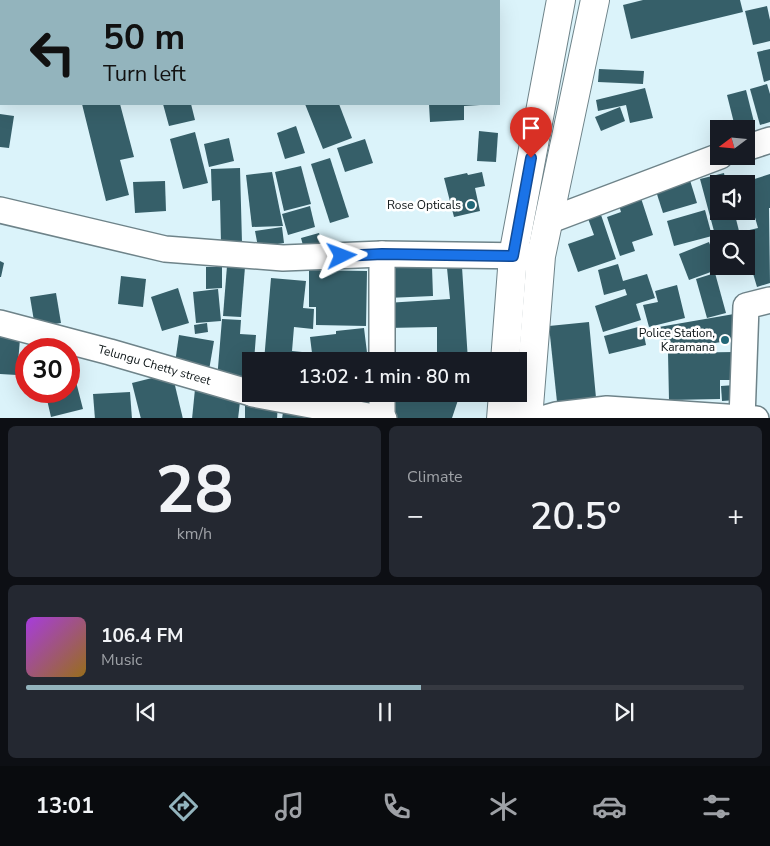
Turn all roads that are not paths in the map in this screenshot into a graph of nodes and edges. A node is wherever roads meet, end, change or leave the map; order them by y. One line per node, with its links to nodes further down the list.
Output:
1 (561, 0): 9 (main road)
2 (595, 0): 7 (main road)
3 (770, 140): 4 (street)
4 (755, 145)
5 (710, 160): 7 (street)
6 (0, 210): 8 (street)
7 (548, 221): 10 (main road)
8 (382, 254): 9 (street); 13 (street)
9 (513, 256): 10 (street); 14 (main road)
10 (541, 256): 21 (main road)
11 (770, 300): 23 (street)
12 (0, 323): 15 (street, Telungu Chetty street)
13 (382, 352)
14 (506, 352)
15 (242, 391)
16 (295, 402): 19 (street, Telungu Chetty street)
17 (382, 402): 19 (street)
18 (502, 402): 20 (main road)
19 (382, 418)
20 (501, 418)
21 (528, 418)
22 (542, 418): 23 (street)
23 (747, 418)

